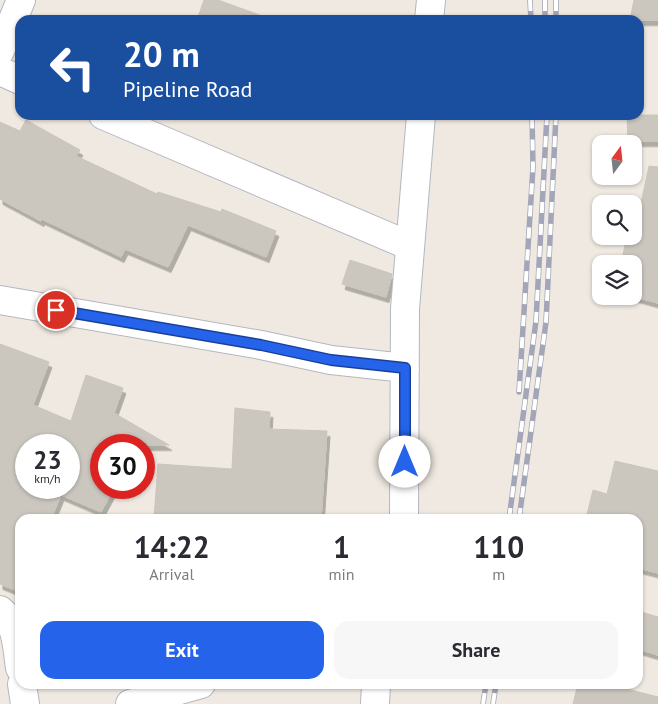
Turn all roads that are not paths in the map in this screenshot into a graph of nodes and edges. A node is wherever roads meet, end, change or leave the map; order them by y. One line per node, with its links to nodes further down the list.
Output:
1 (20, 0): 4 (street)
2 (431, 0): 3 (street)
3 (430, 15)
4 (0, 51)
5 (0, 71): 6 (street)
6 (15, 78)
7 (115, 120): 9 (street)
8 (421, 120): 9 (street)
9 (410, 246): 11 (street)
10 (0, 300): 11 (street)
11 (405, 368): 12 (street)
12 (404, 514)
13 (0, 610): 14 (street)
14 (15, 635)
15 (23, 689): 18 (street)
16 (183, 689): 19 (street)
17 (376, 689): 20 (street)
18 (25, 704)
19 (130, 704)
20 (375, 704)

